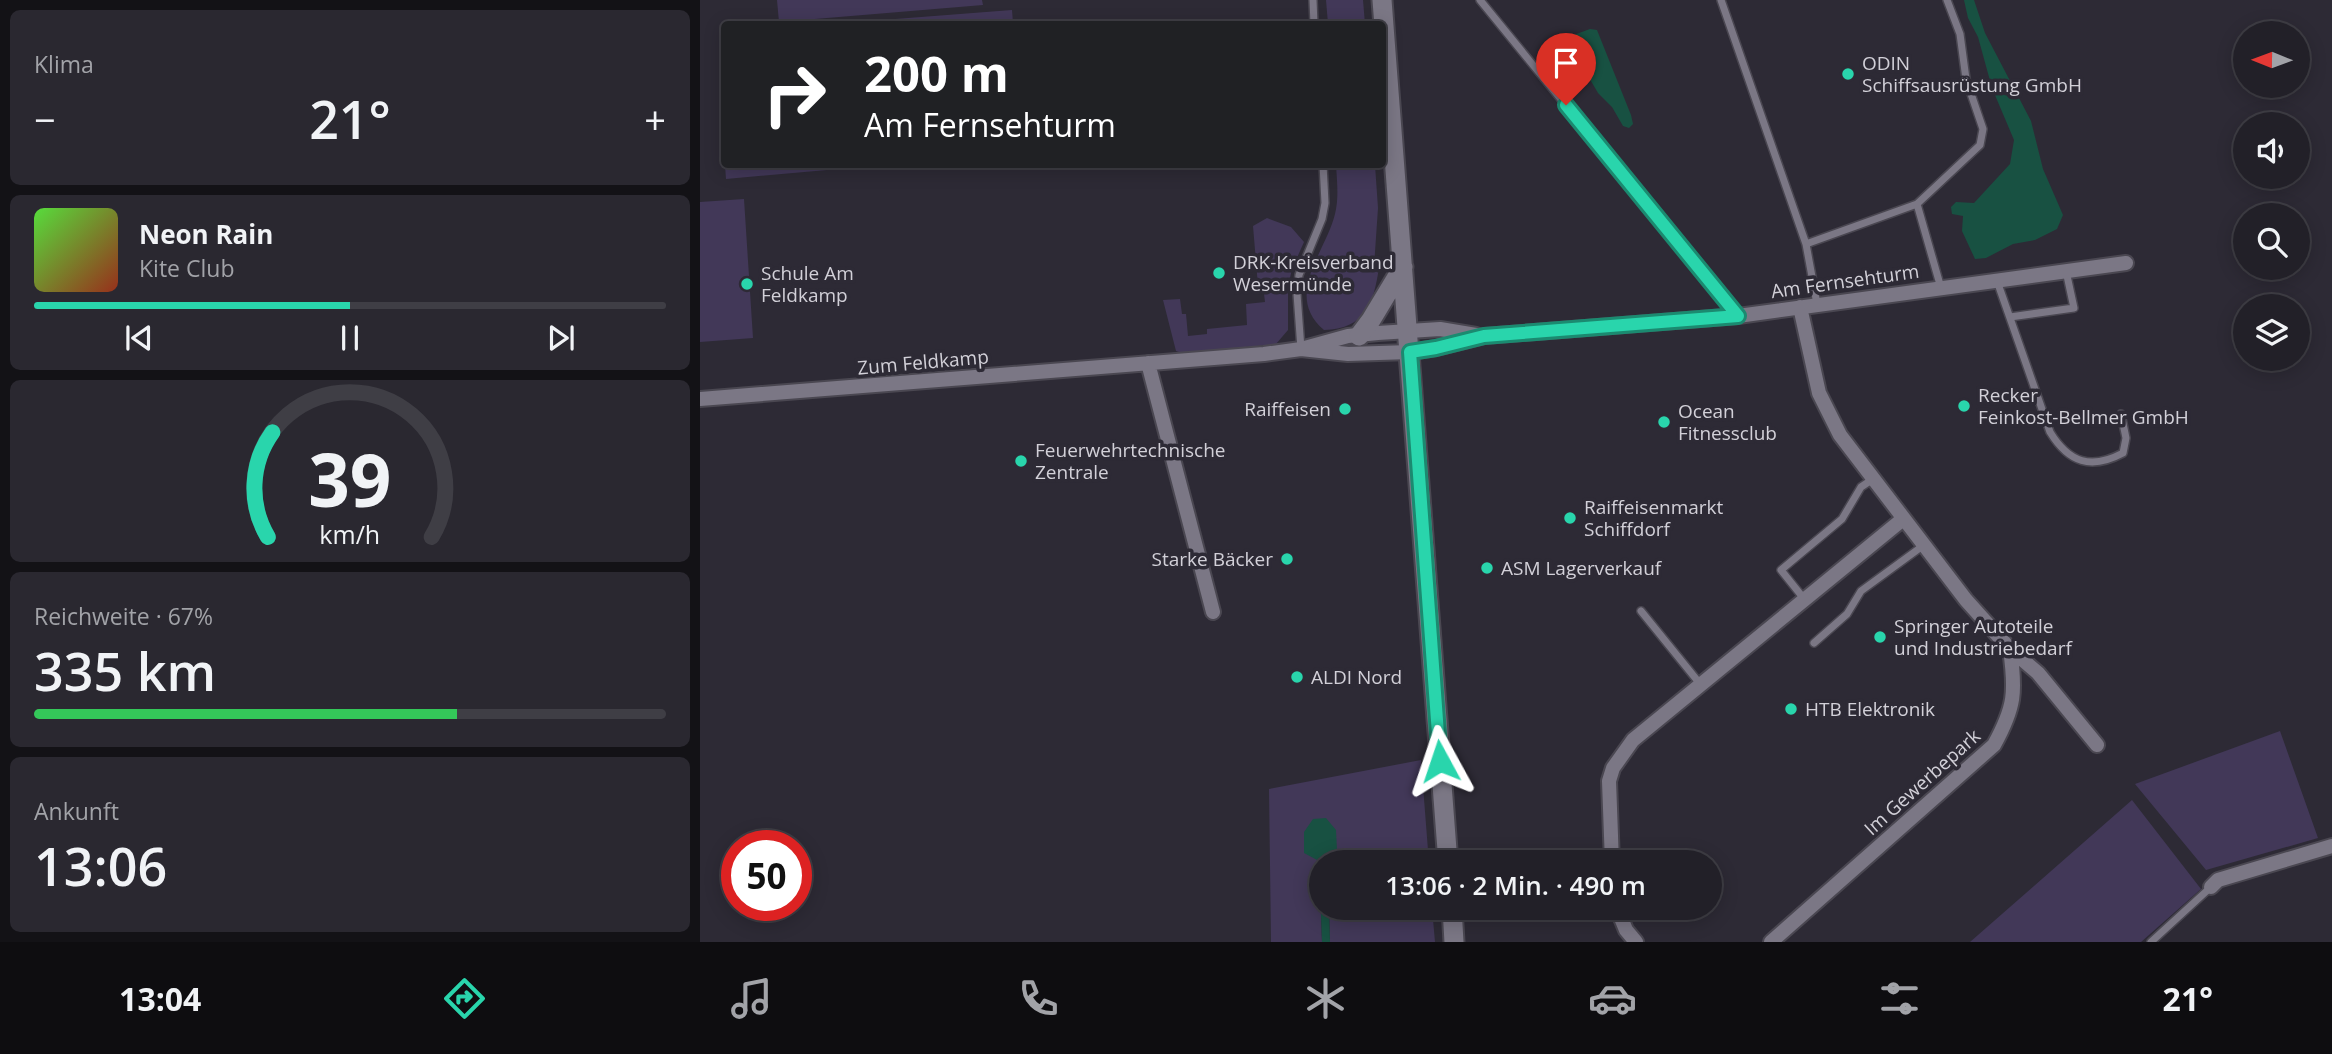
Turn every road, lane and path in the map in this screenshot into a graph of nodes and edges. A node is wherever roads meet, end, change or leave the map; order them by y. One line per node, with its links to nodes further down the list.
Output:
1 (1313, 0): 6 (lane)
2 (1382, 0): 7 (main road)
3 (1480, 0): 19 (lane)
4 (1721, 0): 11 (lane)
5 (1947, 0): 10 (lane)
6 (1314, 21)
7 (1384, 21)
8 (1386, 51): 13 (main road)
9 (1323, 168): 24 (lane)
10 (1917, 204): 11 (lane); 16 (lane)
11 (1806, 244): 17 (lane)
12 (2126, 263): 14 (street, Am Fernsehturm)
13 (1403, 267): 21 (main road); 22 (main road)
14 (2066, 271): 15 (street, Am Fernsehturm); 20 (lane)
15 (1996, 280): 16 (street, Am Fernsehturm); 20 (lane)
16 (1941, 288): 17 (street, Am Fernsehturm)
17 (1817, 304): 18 (street, Am Fernsehturm)
18 (1800, 307): 19 (street, Am Fernsehturm); 29 (street)
19 (1738, 316): 23 (street, Am Fernsehturm)
20 (2010, 317): 28 (lane)
21 (1408, 331): 22 (street, Zum Feldkamp); 23 (street, Am Fernsehturm); 25 (main road)
22 (1359, 335): 24 (street, Zum Feldkamp)
23 (1484, 336): 25 (street, Am Fernsehturm)
24 (1301, 349): 25 (street, Zum Feldkamp); 26 (street, Zum Feldkamp)
25 (1410, 352): 40 (main road)
26 (1148, 363): 27 (street, Zum Feldkamp); 34 (street)
27 (700, 398)
28 (2121, 414)
29 (1873, 479): 30 (street); 32 (lane)
30 (1903, 519): 31 (street); 32 (street)
31 (1924, 545): 35 (lane); 36 (street)
32 (1806, 601): 37 (street)
33 (1641, 611): 37 (lane)
34 (1213, 612)
35 (1814, 643)
36 (2010, 649): 38 (street); 47 (street, Im Gewerbepark)
37 (1702, 685): 41 (street)
38 (2097, 745)
39 (2332, 846): 42 (street)
40 (1447, 850)
41 (1612, 850)
42 (2211, 887): 48 (lane)
43 (1453, 920): 45 (main road)
44 (1622, 920): 46 (street)
45 (1454, 942)
46 (1636, 942)
47 (1771, 942)
48 (2151, 942)

